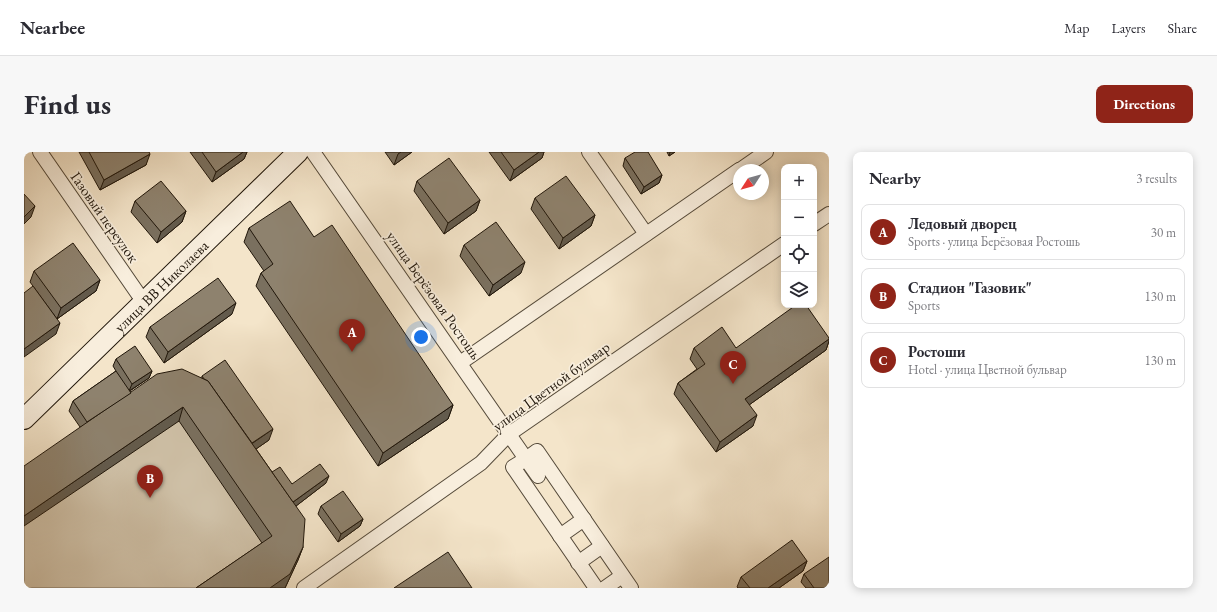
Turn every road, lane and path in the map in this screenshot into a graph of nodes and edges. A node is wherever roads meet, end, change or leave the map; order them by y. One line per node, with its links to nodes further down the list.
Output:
1 (40, 152): 12 (street, Газовый переулок)
2 (298, 152): 12 (street, улица ВВ Николаева)
3 (313, 152): 13 (street, улица Берёзовая Ростошь)
4 (589, 152): 10 (street)
5 (766, 152): 6 (street)
6 (748, 164)
7 (733, 174): 10 (street)
8 (829, 214): 9 (street)
9 (817, 222)
10 (646, 234): 13 (street)
11 (781, 246): 15 (street, улица Цветной бульвар)
12 (143, 301): 14 (street, улица ВВ Николаева)
13 (460, 363): 15 (street, улица Берёзовая Ростошь)
14 (24, 419)
15 (509, 434): 16 (street, улица Берёзовая Ростошь); 24 (street, улица Цветной бульвар)
16 (526, 459): 17 (street, улица Берёзовая Ростошь); 18 (street)
17 (543, 472): 18 (street); 19 (street)
18 (525, 485): 20 (street)
19 (584, 519): 20 (street); 21 (street)
20 (560, 536): 22 (street)
21 (602, 546): 22 (street); 23 (street)
22 (578, 563): 25 (street)
23 (622, 576): 26 (street); 27 (street)
24 (304, 588)
25 (596, 588)
26 (605, 588)
27 (631, 588)

